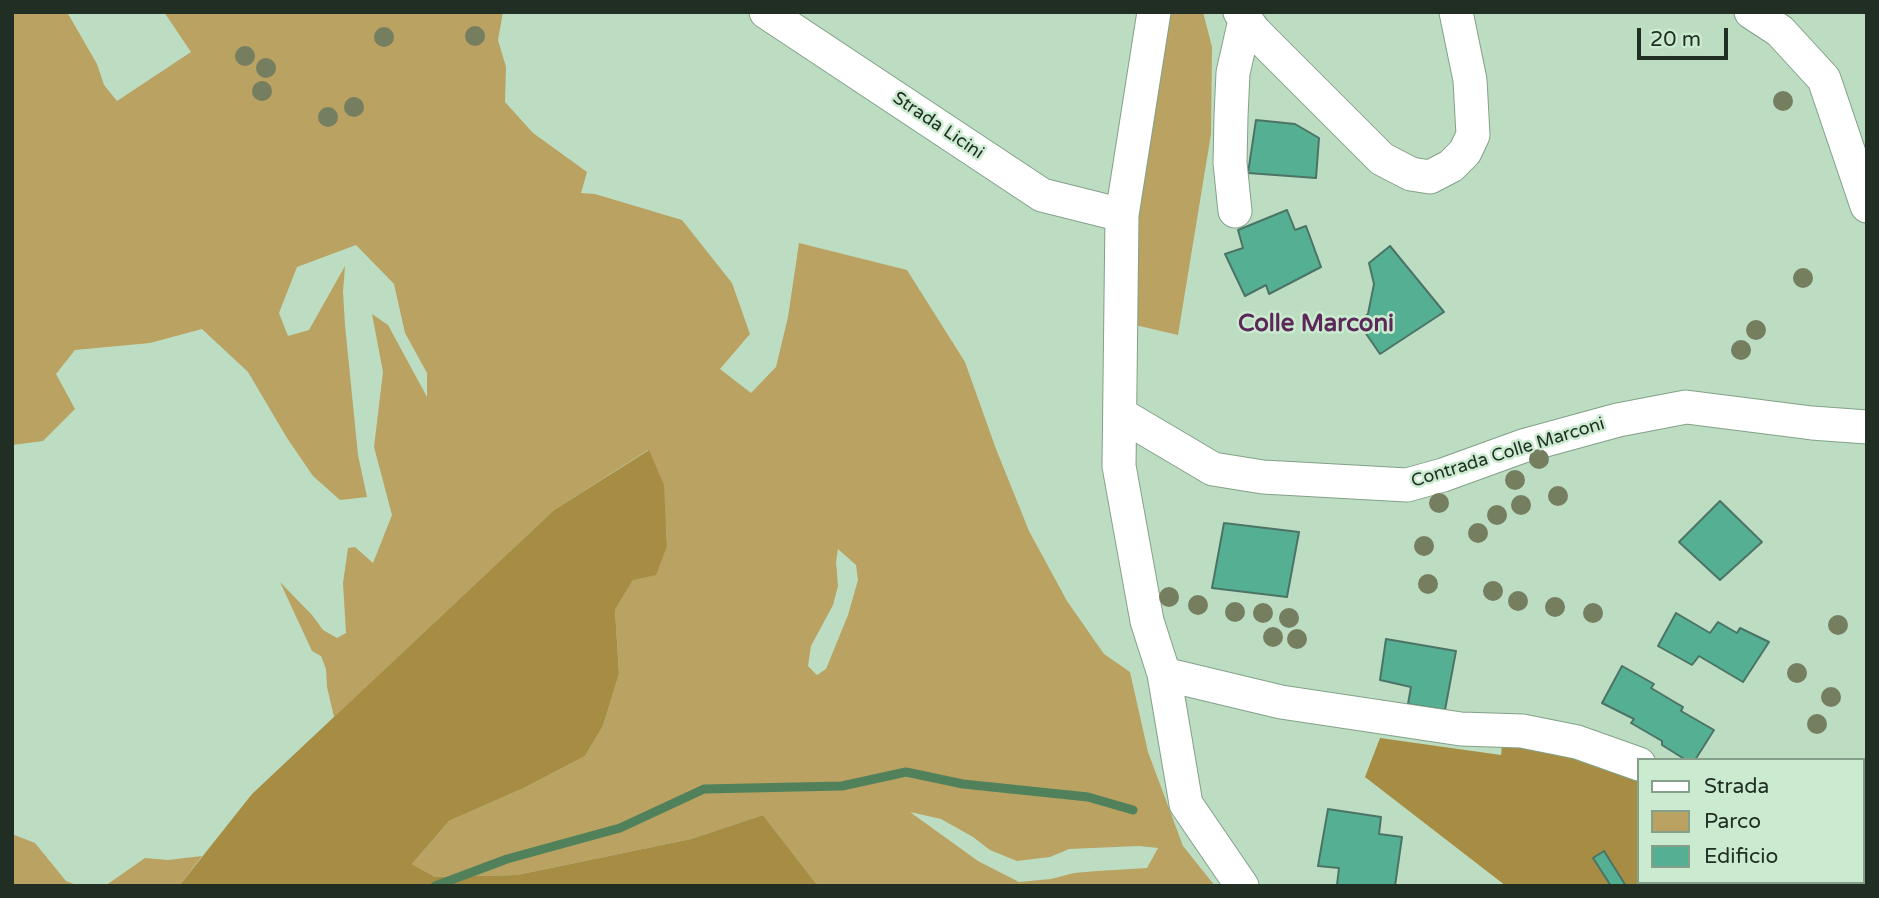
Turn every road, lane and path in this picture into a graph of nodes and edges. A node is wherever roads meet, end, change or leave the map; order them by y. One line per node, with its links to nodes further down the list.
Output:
1 (765, 12): 8 (street, Strada Licini)
2 (1154, 12): 8 (street)
3 (1456, 12): 5 (street)
4 (1751, 12): 6 (street)
5 (1243, 16): 7 (street)
6 (1867, 206)
7 (1235, 211)
8 (1122, 215): 9 (street)
9 (1120, 414): 10 (street, Contrada Colle Marconi); 11 (street)
10 (1867, 427)
11 (1164, 674): 12 (street); 13 (street)
12 (1638, 764)
13 (1242, 886)

